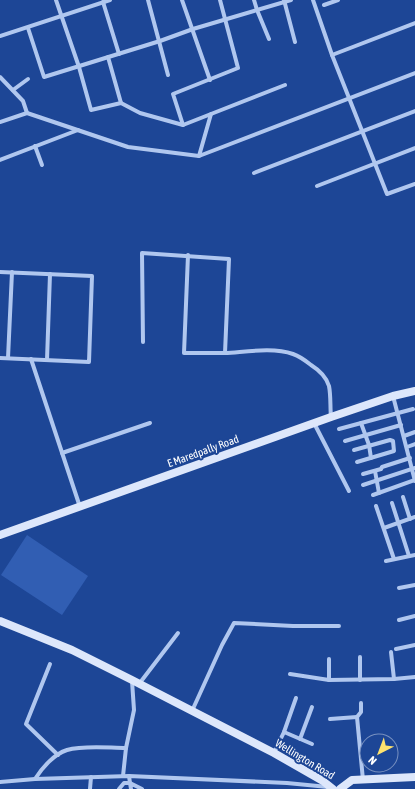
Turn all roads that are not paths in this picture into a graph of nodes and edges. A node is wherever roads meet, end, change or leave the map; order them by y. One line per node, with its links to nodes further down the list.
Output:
1 (56, 0): 14 (street)
2 (110, 0): 11 (street)
3 (148, 0): 21 (street)
4 (182, 0): 18 (street)
5 (220, 0): 15 (street)
6 (254, 0): 13 (street)
7 (291, 0): 10 (street)
8 (313, 0): 24 (street)
9 (336, 0): 12 (street)
10 (284, 1): 13 (street); 22 (street)
11 (103, 2): 14 (street); 23 (street)
12 (324, 4)
13 (257, 10): 15 (street); 20 (street)
14 (61, 16): 17 (street); 26 (street)
15 (225, 20): 18 (street); 31 (street)
16 (415, 23): 24 (street)
17 (28, 28): 19 (street); 26 (street)
18 (193, 29): 21 (street); 31 (street)
19 (0, 36)
20 (269, 39)
21 (160, 41): 23 (street); 28 (street)
22 (295, 42)
23 (119, 54): 25 (street)
24 (332, 55): 36 (street)
25 (108, 57): 26 (street); 37 (street)
26 (79, 67): 37 (street)
27 (415, 73): 36 (street)
28 (168, 75)
29 (0, 77): 32 (street)
30 (28, 79): 35 (street)
31 (210, 80): 42 (street)
32 (6, 83): 33 (street); 35 (street)
33 (0, 85)
34 (285, 85): 40 (street)
35 (13, 90): 39 (street)
36 (349, 99): 44 (street); 47 (street)
37 (121, 103): 42 (street)
38 (415, 111): 44 (street)
39 (27, 113): 41 (street); 43 (street)
40 (211, 114): 42 (street); 47 (street)
41 (0, 122)
42 (183, 125)
43 (78, 130): 45 (street); 47 (street)
44 (362, 131): 49 (street); 51 (street)
45 (35, 146): 48 (street); 50 (street)
46 (415, 148): 49 (street)
47 (199, 156)
48 (0, 160)
49 (375, 164): 52 (street); 53 (street)
50 (42, 165)
51 (254, 173)
52 (415, 184)
53 (317, 186)
54 (188, 255): 58 (street); 59 (street); 59 (street)
55 (0, 272): 56 (street)
56 (12, 272): 57 (street); 61 (street)
57 (50, 274): 63 (street); 63 (street)
58 (143, 342)
59 (225, 354): 68 (street)
60 (0, 358): 61 (street)
61 (8, 358): 62 (street)
62 (31, 359): 63 (street); 82 (street)
63 (47, 360)
64 (415, 391): 65 (main road, E Maredpally Road)
65 (393, 396): 67 (street); 68 (main road, E Maredpally Road)
66 (413, 409): 67 (street)
67 (398, 413): 71 (street); 72 (street)
68 (331, 417): 70 (main road, E Maredpally Road)
69 (150, 423): 82 (street)
70 (314, 423): 92 (street); 98 (main road, E Maredpally Road)
71 (361, 423): 73 (street); 75 (street)
72 (401, 425): 75 (street); 76 (street)
73 (339, 429)
74 (415, 432): 76 (street)
75 (365, 435): 77 (street); 79 (street)
76 (404, 436): 80 (street)
77 (345, 441)
78 (415, 444): 80 (street)
79 (369, 445): 81 (street); 83 (street); 83 (street)
80 (407, 447): 84 (street)
81 (354, 450)
82 (62, 453): 98 (street)
83 (372, 458): 85 (street)
84 (410, 458): 86 (street); 87 (street)
85 (357, 462)
86 (414, 469): 89 (street); 90 (street)
87 (375, 470): 88 (street); 89 (street)
88 (363, 474)
89 (377, 480): 91 (street); 93 (street)
90 (415, 480): 93 (street)
91 (363, 485)
92 (349, 491)
93 (379, 493): 94 (street)
94 (373, 495)
95 (403, 497): 99 (street)
96 (392, 503): 100 (street)
97 (376, 506): 101 (street)
98 (80, 507): 102 (main road, E Maredpally Road)
99 (413, 518): 100 (street)
100 (398, 523): 101 (street); 104 (street)
101 (384, 528): 105 (street)
102 (0, 535)
103 (415, 555): 104 (street)
104 (409, 556): 105 (street)
105 (394, 559): 106 (street)
106 (386, 561)
107 (415, 585): 108 (street)
108 (399, 588)
109 (415, 616): 110 (street)
110 (398, 620)
111 (0, 621): 125 (main road, Wellington Road)
112 (339, 626): 129 (street)
113 (178, 633): 125 (street)
114 (415, 645): 115 (street)
115 (396, 649)
116 (391, 652): 122 (street)
117 (360, 657): 124 (street)
118 (329, 659): 123 (street)
119 (50, 664): 137 (street)
120 (290, 674): 123 (street)
121 (415, 677): 122 (street)
122 (394, 679): 124 (street)
123 (328, 680): 124 (street)
124 (360, 680)
125 (135, 682): 129 (main road, Wellington Road); 135 (street)
126 (296, 698): 132 (street)
127 (361, 703): 130 (street)
128 (312, 707): 133 (street)
129 (192, 711): 136 (main road, Wellington Road)
130 (357, 717): 131 (street); 143 (street)
131 (330, 719)
132 (284, 732): 133 (street); 136 (street)
133 (300, 739): 134 (street)
134 (312, 744)
135 (126, 748): 137 (street); 138 (street)
136 (274, 753): 146 (main road, Wellington Road)
137 (58, 755): 142 (street)
138 (122, 776): 139 (street); 140 (street)
139 (130, 776): 145 (street); 146 (street)
140 (91, 777): 142 (street); 147 (street)
141 (415, 777): 143 (main road)
142 (35, 779): 144 (street)
143 (363, 780): 151 (main road)
144 (0, 782)
145 (130, 783): 148 (street); 149 (street); 150 (street)
146 (331, 788)
147 (90, 789)
148 (119, 789)
149 (130, 789)
150 (142, 789)
151 (340, 789)

